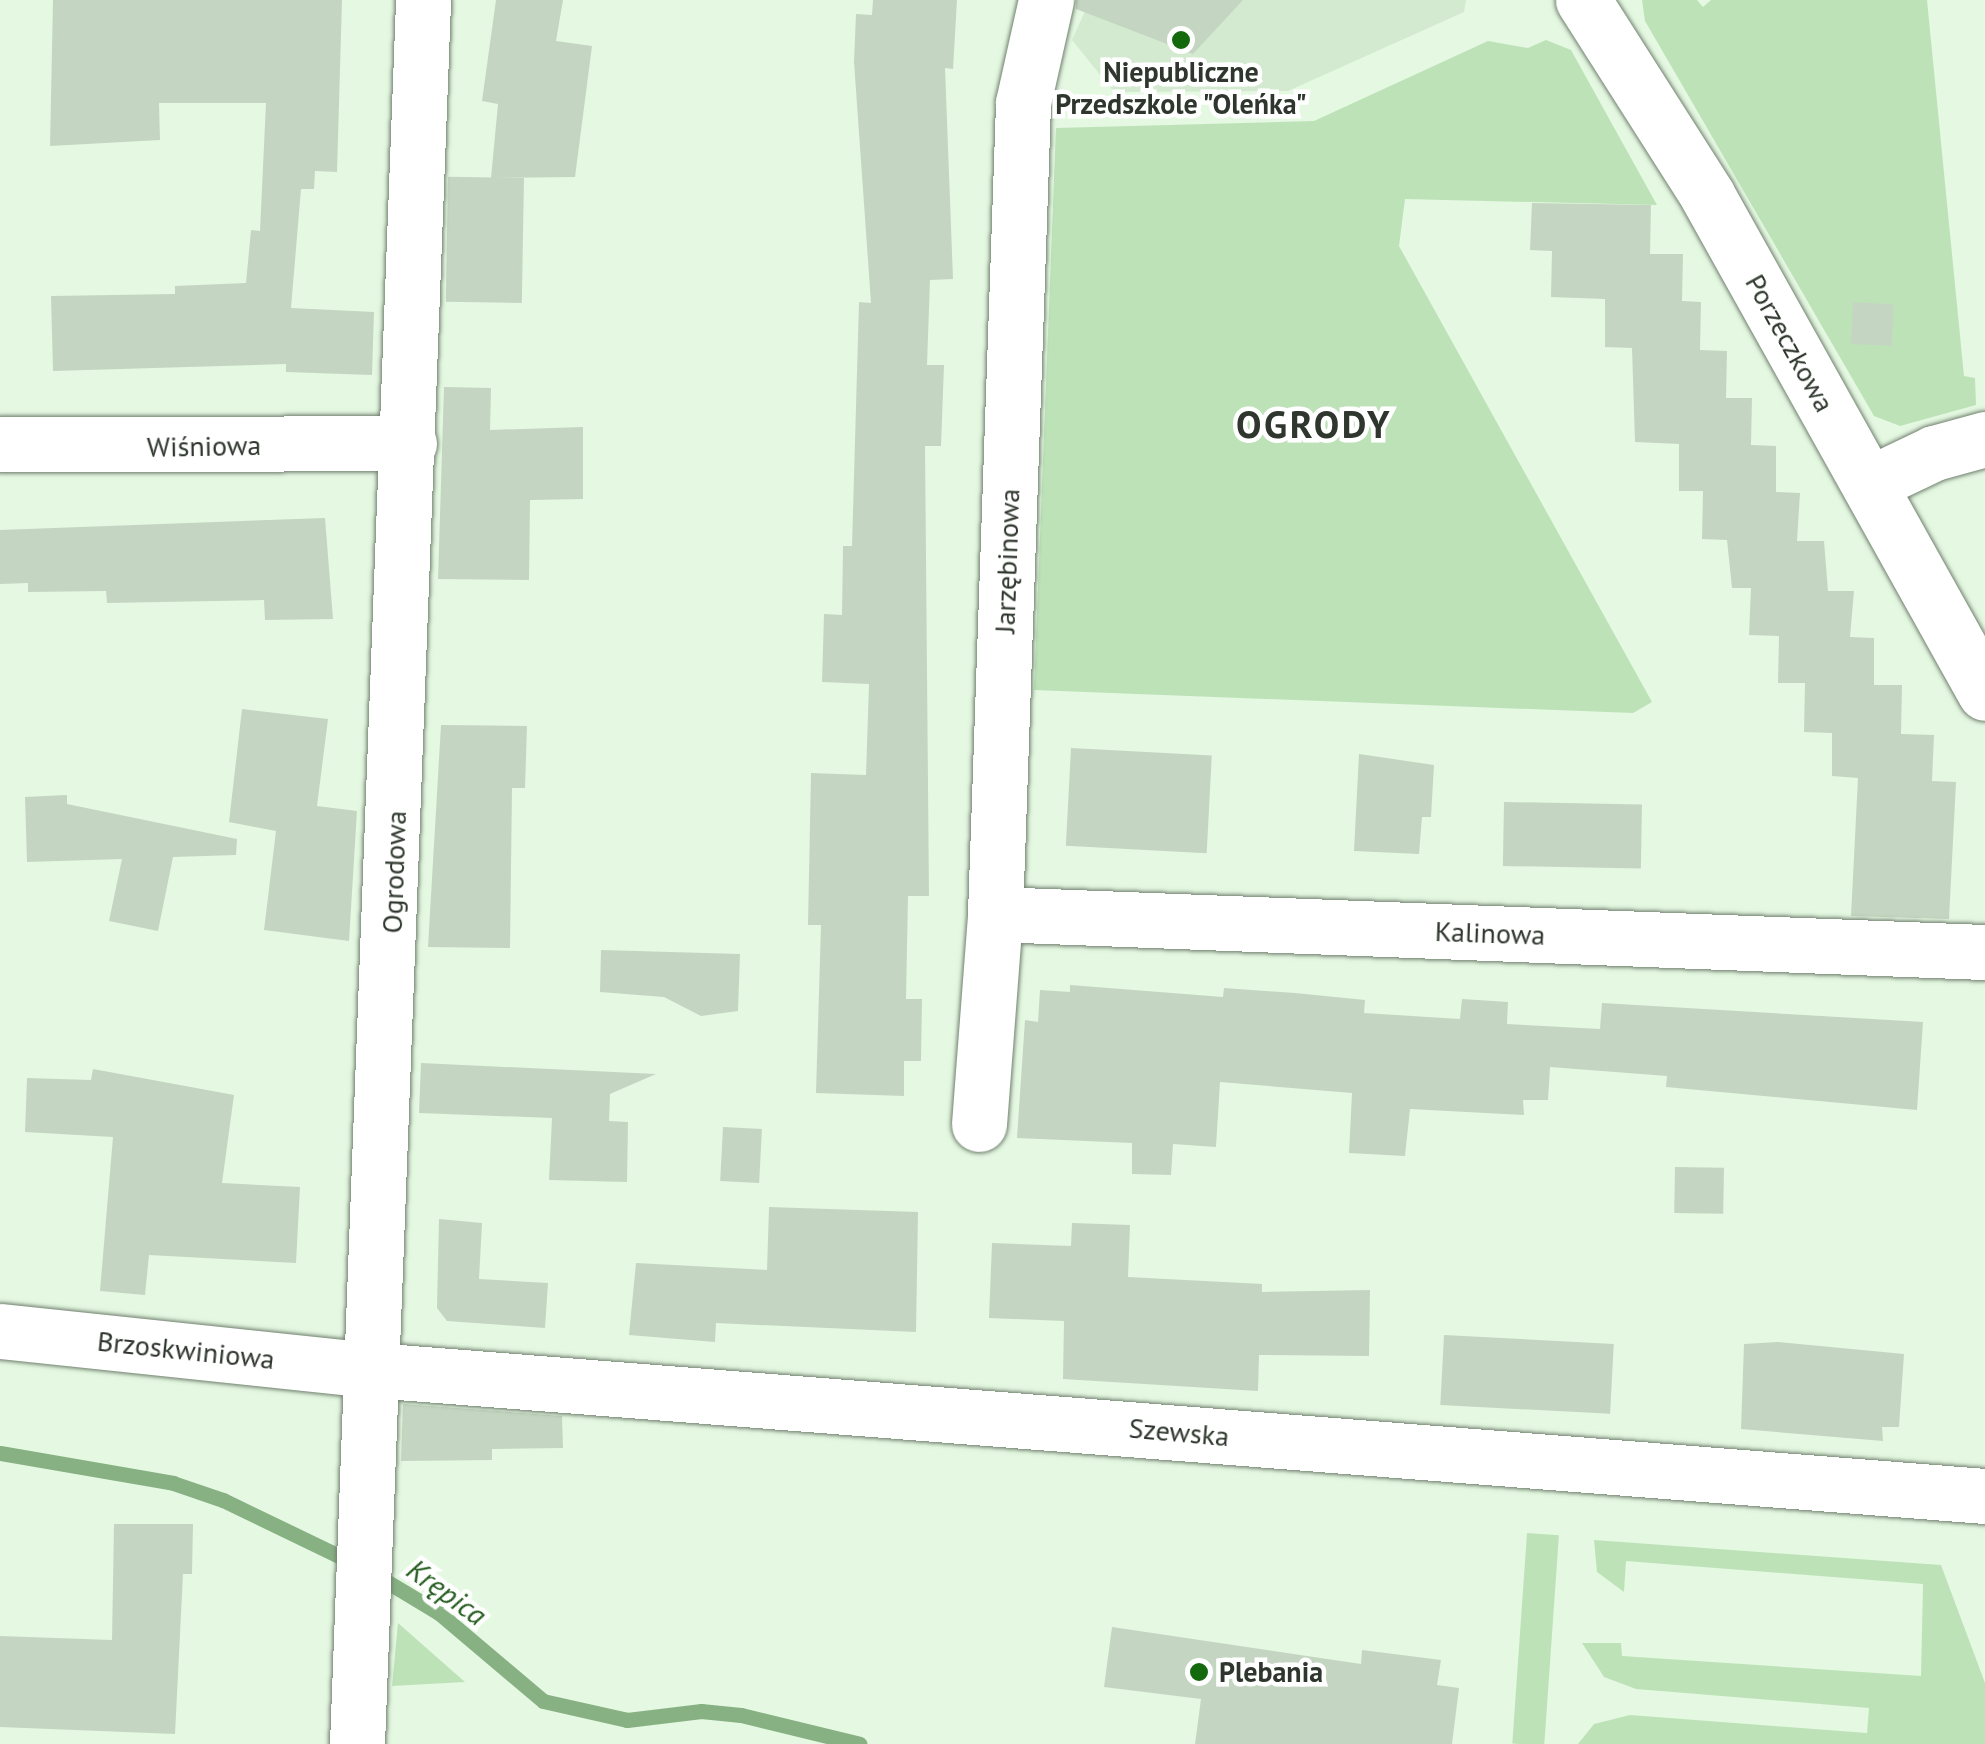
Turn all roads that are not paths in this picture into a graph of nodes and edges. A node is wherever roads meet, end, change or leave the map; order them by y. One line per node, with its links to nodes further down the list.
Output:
1 (423, 0): 5 (street, Ogrodowa)
2 (1046, 0): 9 (street, Jarzębinowa)
3 (1583, 0): 7 (street, Porzeczkowa)
4 (1985, 439): 7 (street)
5 (408, 443): 6 (street, Wiśniowa); 13 (street, Ogrodowa)
6 (0, 444)
7 (1870, 484): 8 (street, Porzeczkowa)
8 (1985, 693)
9 (994, 914): 10 (street, Kalinowa); 11 (street, Jarzębinowa)
10 (1985, 952)
11 (979, 1124)
12 (0, 1331): 13 (street, Brzoskwiniowa)
13 (373, 1370): 14 (street, Szewska); 15 (street, Ogrodowa)
14 (1985, 1496)
15 (357, 1744)

